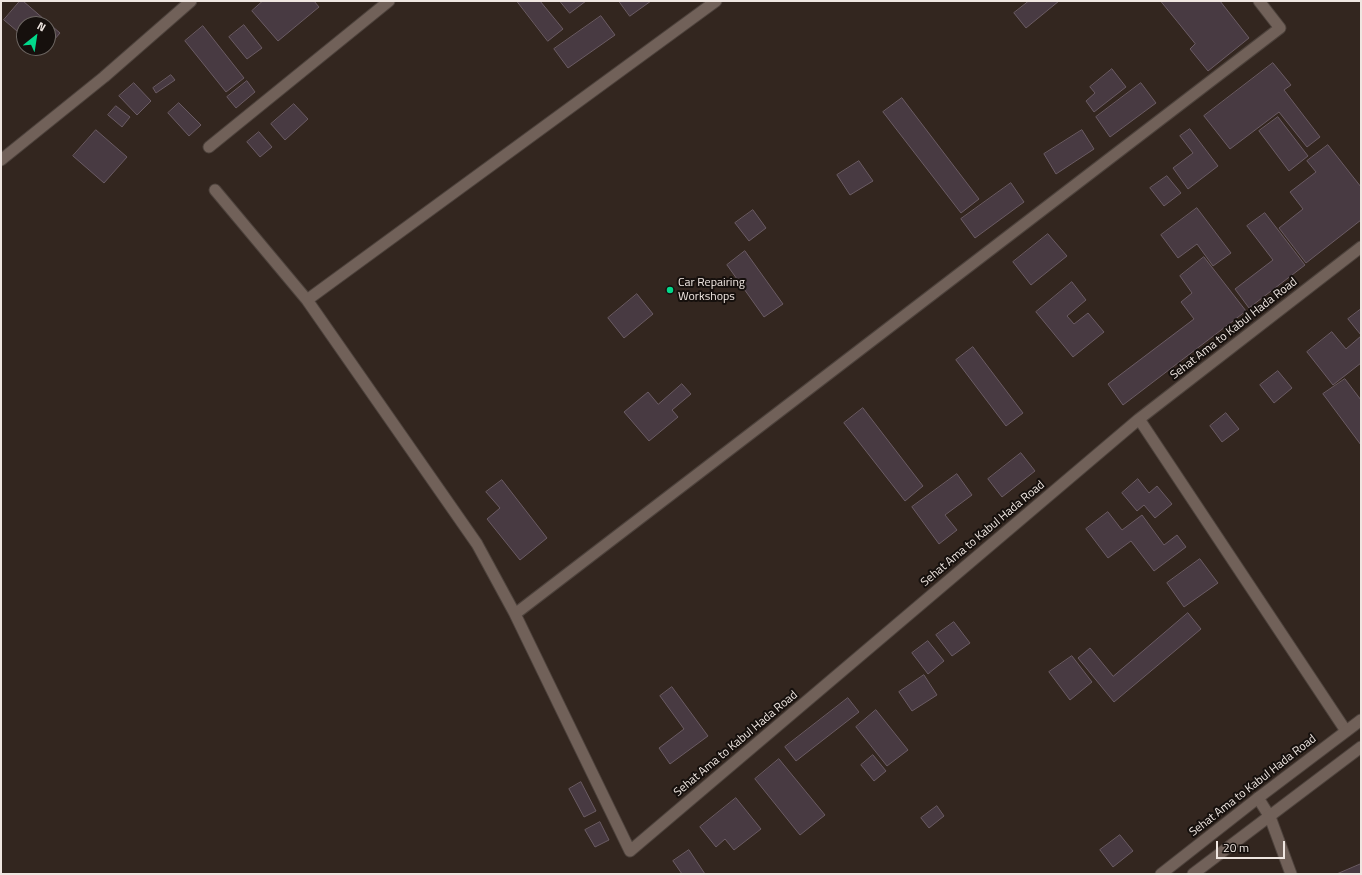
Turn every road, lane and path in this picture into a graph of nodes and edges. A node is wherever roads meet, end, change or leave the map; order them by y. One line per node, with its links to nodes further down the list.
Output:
1 (191, 1): 6 (street)
2 (390, 1): 5 (street)
3 (716, 1): 9 (street)
4 (1259, 1): 11 (street)
5 (209, 147)
6 (1, 160)
7 (215, 190): 9 (street)
8 (1361, 247): 10 (street, Sehat Ama to Kabul Hada Road)
9 (307, 300): 11 (street)
10 (1139, 420): 11 (street, Sehat Ama to Kabul Hada Road); 13 (street)
11 (515, 614)
12 (1361, 720): 13 (street, Sehat Ama to Kabul Hada Road)
13 (1346, 731): 15 (street, Sehat Ama to Kabul Hada Road)
14 (1361, 747): 16 (street)
15 (1258, 798): 16 (street); 17 (street, Sehat Ama to Kabul Hada Road)
16 (1270, 816): 18 (street); 19 (street)
17 (1161, 874)
18 (1193, 874)
19 (1291, 874)

